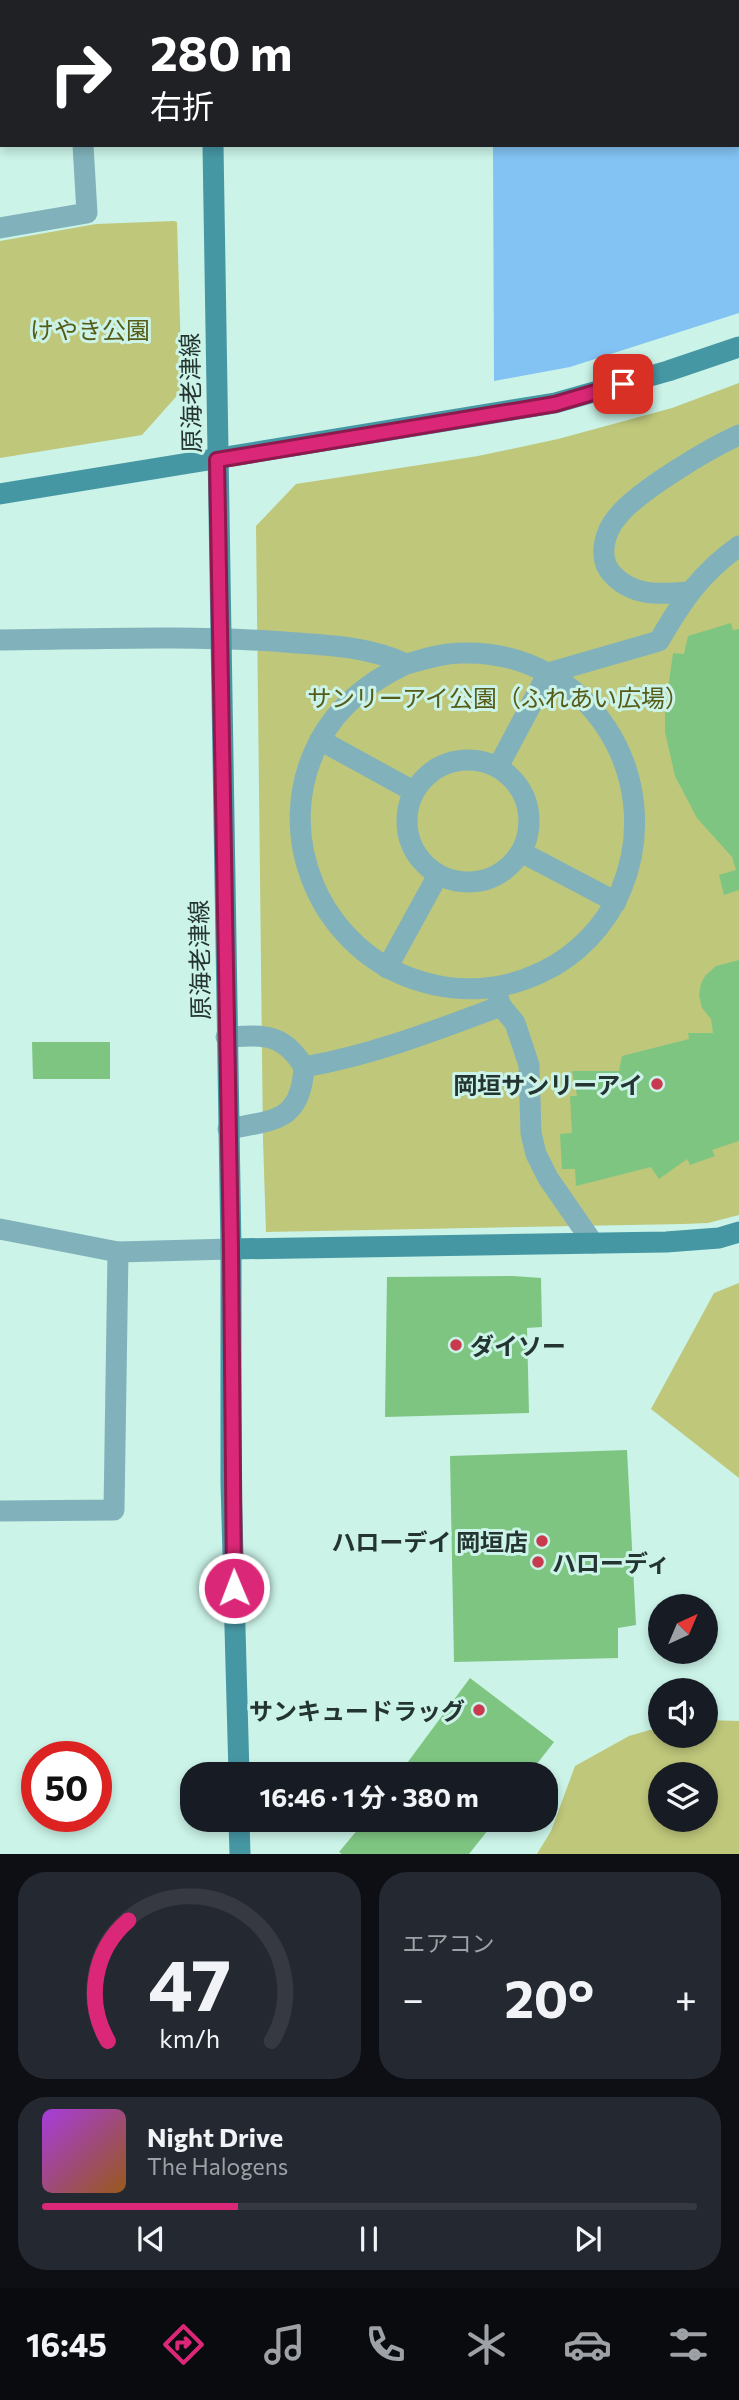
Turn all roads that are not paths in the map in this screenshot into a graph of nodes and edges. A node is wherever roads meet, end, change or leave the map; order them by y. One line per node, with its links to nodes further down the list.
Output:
1 (83, 147): 3 (street)
2 (214, 147): 6 (main road, 原海老津線)
3 (0, 228)
4 (739, 347): 6 (main road)
5 (739, 435): 9 (street)
6 (217, 460): 7 (main road); 10 (main road, 原海老津線)
7 (0, 494)
8 (739, 545): 9 (street)
9 (689, 592): 13 (street)
10 (220, 637): 11 (street); 12 (street); 22 (main road, 原海老津線)
11 (0, 640)
12 (406, 664): 13 (street); 14 (street)
13 (548, 673): 15 (street); 19 (street)
14 (320, 740): 16 (street); 20 (street)
15 (498, 767): 16 (street); 17 (street)
16 (413, 791): 18 (street)
17 (521, 852): 18 (street); 19 (street)
18 (438, 875): 20 (street)
19 (616, 902): 21 (street)
20 (387, 968): 21 (street)
21 (498, 996): 23 (street); 27 (street)
22 (226, 1037): 23 (street); 24 (main road, 原海老津線)
23 (304, 1067): 24 (street)
24 (228, 1129): 28 (main road, 原海老津線)
25 (0, 1229): 29 (street)
26 (739, 1232): 27 (main road)
27 (593, 1243): 28 (main road)
28 (231, 1249): 29 (street); 31 (main road, 原海老津線)
29 (118, 1252): 30 (street)
30 (0, 1511)
31 (239, 1762)
32 (239, 1832): 33 (main road)
33 (240, 1854)

